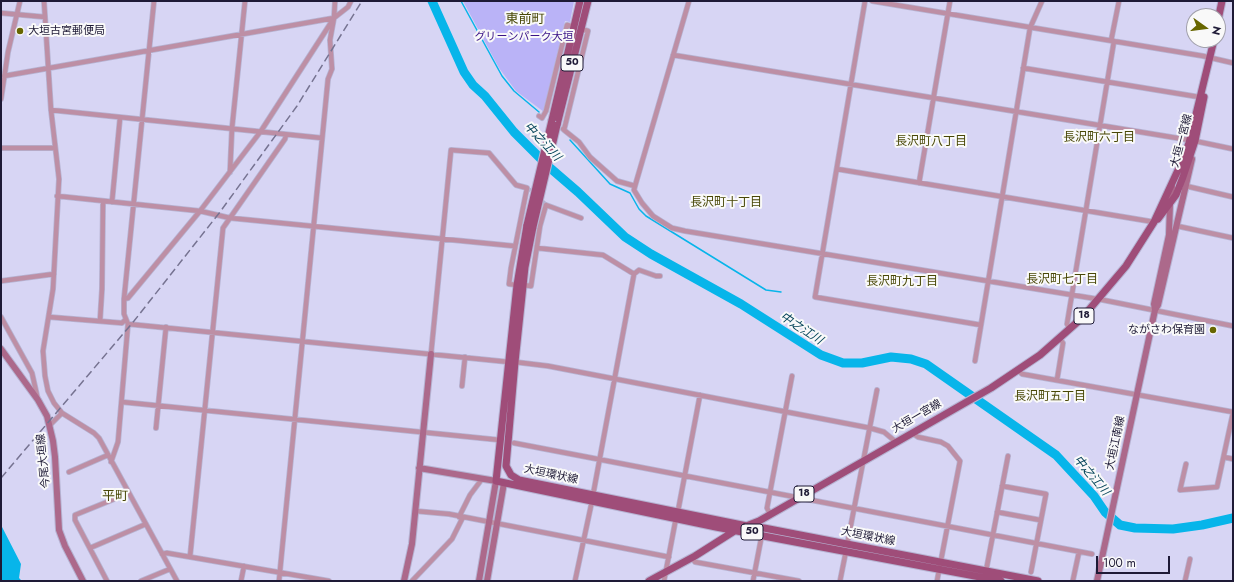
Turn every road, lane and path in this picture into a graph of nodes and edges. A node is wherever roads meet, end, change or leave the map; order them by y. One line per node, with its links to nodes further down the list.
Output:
1 (20, 1): 17 (street)
2 (44, 1): 18 (street)
3 (154, 1): 25 (street)
4 (245, 1): 22 (street)
5 (335, 1): 19 (street)
6 (351, 1): 19 (street)
7 (580, 1): 20 (main road, 50)
8 (588, 1): 20 (main road, 50)
9 (689, 1): 26 (street)
10 (865, 1): 33 (street)
11 (872, 1): 16 (street)
12 (950, 1): 16 (street)
13 (1042, 1): 21 (street)
14 (1119, 1): 23 (street)
15 (1, 13): 17 (street)
16 (948, 13): 21 (street); 35 (street)
17 (16, 14): 18 (street); 31 (street)
18 (45, 17): 29 (street)
19 (334, 18): 22 (street); 45 (street); 47 (street)
20 (578, 28): 39 (street); 42 (main road, 50); 42 (street)
21 (1030, 28): 23 (street); 30 (street)
22 (242, 35): 25 (street); 44 (street)
23 (1112, 41): 27 (street); 32 (street)
24 (1212, 48): 27 (main road, 大垣一宮線 / 18)
25 (149, 52): 29 (street); 41 (street)
26 (673, 55): 33 (street); 56 (street)
27 (1210, 58): 28 (street); 34 (main road, 大垣一宮線 / 18); 48 (main road, 大垣一宮線 / 18)
28 (1233, 63)
29 (48, 68): 31 (street); 37 (street)
30 (1022, 68): 32 (street); 38 (street)
31 (2, 79): 36 (street)
32 (1107, 83): 34 (street); 43 (street)
33 (851, 85): 35 (street); 52 (street)
34 (1199, 97): 48 (main road, 大垣一宮線 / 18)
35 (934, 98): 38 (street); 55 (street)
36 (1, 99)
37 (51, 110): 40 (street); 50 (street)
38 (1016, 112): 43 (street); 59 (street)
39 (539, 116)
40 (120, 118): 41 (street); 62 (street)
41 (142, 120): 44 (street); 63 (street)
42 (559, 126): 56 (street); 82 (main road, 50, bridge)
43 (1100, 126): 48 (street); 65 (street)
44 (232, 128): 45 (street); 53 (street)
45 (260, 131): 46 (street); 53 (street)
46 (286, 135): 47 (street); 67 (street)
47 (322, 138): 70 (street)
48 (1192, 140): 51 (street); 54 (main road, 大垣一宮線 / 18); 57 (main road, 大垣江南線); 64 (main road, 大垣一宮線 / 18)
49 (1, 148): 50 (street)
50 (55, 148): 58 (street)
51 (1233, 149)
52 (837, 169): 55 (street); 76 (street)
53 (230, 172): 66 (street)
54 (1174, 179): 64 (main road, 大垣江南線); 69 (main road, 大垣一宮線 / 18)
55 (919, 183): 59 (street)
56 (635, 186): 76 (street)
57 (1186, 186): 60 (street); 71 (main road, 大垣江南線)
58 (58, 196): 61 (street); 77 (street)
59 (1002, 196): 65 (street); 81 (street)
60 (1233, 197)
61 (103, 201): 62 (street); 89 (street)
62 (112, 202): 63 (street)
63 (134, 204): 66 (street); 84 (street)
64 (1170, 204): 69 (main road, 大垣一宮線 / 18); 86 (main road, 大垣江南線)
65 (1086, 210): 69 (street); 83 (street)
66 (200, 211): 67 (street); 84 (street)
67 (230, 218): 70 (street); 95 (street)
68 (581, 218): 75 (street)
69 (1154, 222): 85 (main road, 大垣一宮線 / 18)
70 (313, 226): 73 (street); 97 (street)
71 (1177, 226): 72 (street); 86 (main road, 大垣江南線)
72 (1233, 238)
73 (442, 240): 74 (street); 74 (street); 99 (street)
74 (514, 246): 82 (street)
75 (537, 248): 78 (street); 82 (street)
76 (822, 254): 81 (street); 91 (street)
77 (54, 274): 80 (street); 88 (street)
78 (634, 274): 79 (street); 105 (street)
79 (660, 276)
80 (1, 281)
81 (988, 281): 83 (street); 91 (street)
82 (520, 285): 102 (main road, 50)
83 (1071, 295): 85 (street); 94 (street)
84 (124, 299): 90 (street)
85 (1099, 300): 86 (street); 94 (main road, 大垣一宮線 / 18)
86 (1155, 310): 92 (street); 109 (main road, 大垣江南線)
87 (1, 317): 111 (street)
88 (48, 317): 89 (street); 116 (street)
89 (100, 321): 90 (street)
90 (127, 322): 93 (street); 112 (street)
91 (981, 325): 101 (street)
92 (1233, 326)
93 (166, 328): 95 (street); 113 (street)
94 (1070, 329): 96 (main road, 大垣一宮線 / 18)
95 (213, 332): 97 (street); 114 (street)
96 (1060, 339): 103 (main road, 大垣一宮線 / 18); 106 (street)
97 (302, 341): 99 (street); 118 (street)
98 (1, 349): 111 (main road, 今尾大垣線)
99 (431, 354): 100 (street); 122 (main road)
100 (465, 357): 102 (street); 107 (street)
101 (975, 361)
102 (512, 362): 105 (street); 124 (main road, 50); 135 (main road, 50)
103 (1019, 371): 106 (street); 123 (main road, 大垣一宮線 / 18)
104 (792, 376): 115 (street)
105 (615, 379): 110 (street); 131 (street)
106 (1057, 380): 109 (street)
107 (462, 386)
108 (877, 390): 121 (street)
109 (1137, 394): 117 (street); 205 (main road, 大垣江南線)
110 (700, 395): 115 (street); 138 (street)
111 (38, 400): 119 (main road, 今尾大垣線)
112 (122, 402): 113 (street); 133 (street)
113 (159, 406): 114 (street); 120 (street)
114 (205, 410): 118 (street); 171 (street)
115 (785, 411): 121 (street); 144 (street)
116 (62, 413): 119 (street); 127 (street)
117 (1233, 413): 129 (street)
118 (294, 419): 122 (street); 178 (street)
119 (50, 426): 185 (main road, 今尾大垣線)
120 (156, 428)
121 (870, 428): 125 (street); 132 (street)
122 (423, 432): 124 (street); 136 (main road)
123 (911, 433): 125 (main road, 大垣一宮線 / 18); 160 (street)
124 (500, 440): 141 (main road, 50)
125 (896, 442): 132 (main road, 大垣一宮線 / 18)
126 (514, 443): 131 (street)
127 (108, 455): 133 (street); 137 (street)
128 (1008, 456): 143 (street)
129 (1224, 457): 130 (street); 134 (street)
130 (1233, 459)
131 (599, 460): 138 (street); 146 (street)
132 (864, 460): 147 (main road, 大垣一宮線 / 18); 148 (street)
133 (111, 462): 145 (street)
134 (1186, 464)
135 (506, 466): 140 (main road, 大垣環状線); 142 (main road, 50)
136 (419, 468): 139 (main road); 149 (main road)
137 (69, 472)
138 (685, 476): 144 (street); 150 (street)
139 (482, 479): 141 (main road); 153 (street)
140 (519, 480): 142 (main road, 50); 146 (main road, 大垣環状線 / 50)
141 (496, 481): 142 (main road, 50); 156 (main road)
142 (504, 483): 146 (main road, 大垣環状線 / 50); 158 (main road)
143 (1002, 486): 151 (street); 155 (street)
144 (769, 492): 147 (street); 152 (street)
145 (129, 493): 157 (street); 166 (street)
146 (592, 498): 150 (main road, 大垣環状線 / 50); 154 (main road, 大垣環状線 / 50); 164 (street)
147 (798, 498): 148 (street); 152 (main road, 大垣一宮線 / 18)
148 (853, 509): 160 (street); 167 (street)
149 (415, 511): 153 (street); 192 (main road)
150 (678, 511): 159 (main road, 大垣環状線 / 50)
151 (997, 512): 155 (street); 163 (street)
152 (770, 514): 159 (main road, 大垣一宮線 / 18)
153 (461, 517): 156 (street); 193 (street)
154 (676, 518): 161 (main road, 大垣環状線 / 50); 172 (street)
155 (1040, 520): 165 (street)
156 (488, 522): 158 (street); 194 (main road)
157 (146, 524): 166 (street); 169 (street)
158 (496, 524): 164 (street); 195 (main road)
159 (747, 526): 161 (main road, 大垣一宮線 / 18); 167 (main road, 大垣環状線 / 50)
160 (947, 526): 163 (street); 176 (street)
161 (736, 530): 162 (main road, 大垣環状線 / 50); 173 (main road, 大垣一宮線 / 18)
162 (762, 534): 167 (main road, 大垣環状線 / 50); 179 (street)
163 (993, 535): 165 (street); 182 (street)
164 (584, 540): 172 (street); 196 (street)
165 (1036, 543): 168 (street); 180 (street)
166 (90, 548): 186 (street)
167 (847, 548): 176 (main road, 大垣環状線 / 50); 201 (street)
168 (1079, 552): 170 (street); 184 (street)
169 (162, 554): 171 (street); 177 (street)
170 (1092, 554)
171 (190, 557): 175 (street)
172 (668, 557): 181 (street)
173 (692, 557): 179 (street); 181 (main road, 大垣一宮線 / 18)
174 (1190, 559): 206 (street)
175 (244, 566): 178 (street); 189 (street)
176 (940, 566): 182 (main road, 大垣環状線 / 50); 202 (street)
177 (170, 569): 187 (street); 188 (street)
178 (279, 572): 183 (street); 190 (street)
179 (754, 572): 199 (street); 200 (street)
180 (1031, 572)
181 (665, 573): 197 (main road, 大垣一宮線 / 18); 198 (street)
182 (985, 577): 203 (main road, 大垣環状線 / 50); 204 (main road, 大垣環状線 / 50)
183 (318, 580): 191 (street)
184 (1073, 580)
185 (83, 581)
186 (107, 581)
187 (141, 581)
188 (177, 581)
189 (241, 581)
190 (279, 581)
191 (329, 581)
192 (404, 581)
193 (412, 581)
194 (479, 581)
195 (487, 581)
196 (575, 581)
197 (649, 581)
198 (664, 581)
199 (752, 581)
200 (799, 581)
201 (840, 581)
202 (937, 581)
203 (1001, 581)
204 (1038, 581)
205 (1097, 581)
206 (1185, 581)

